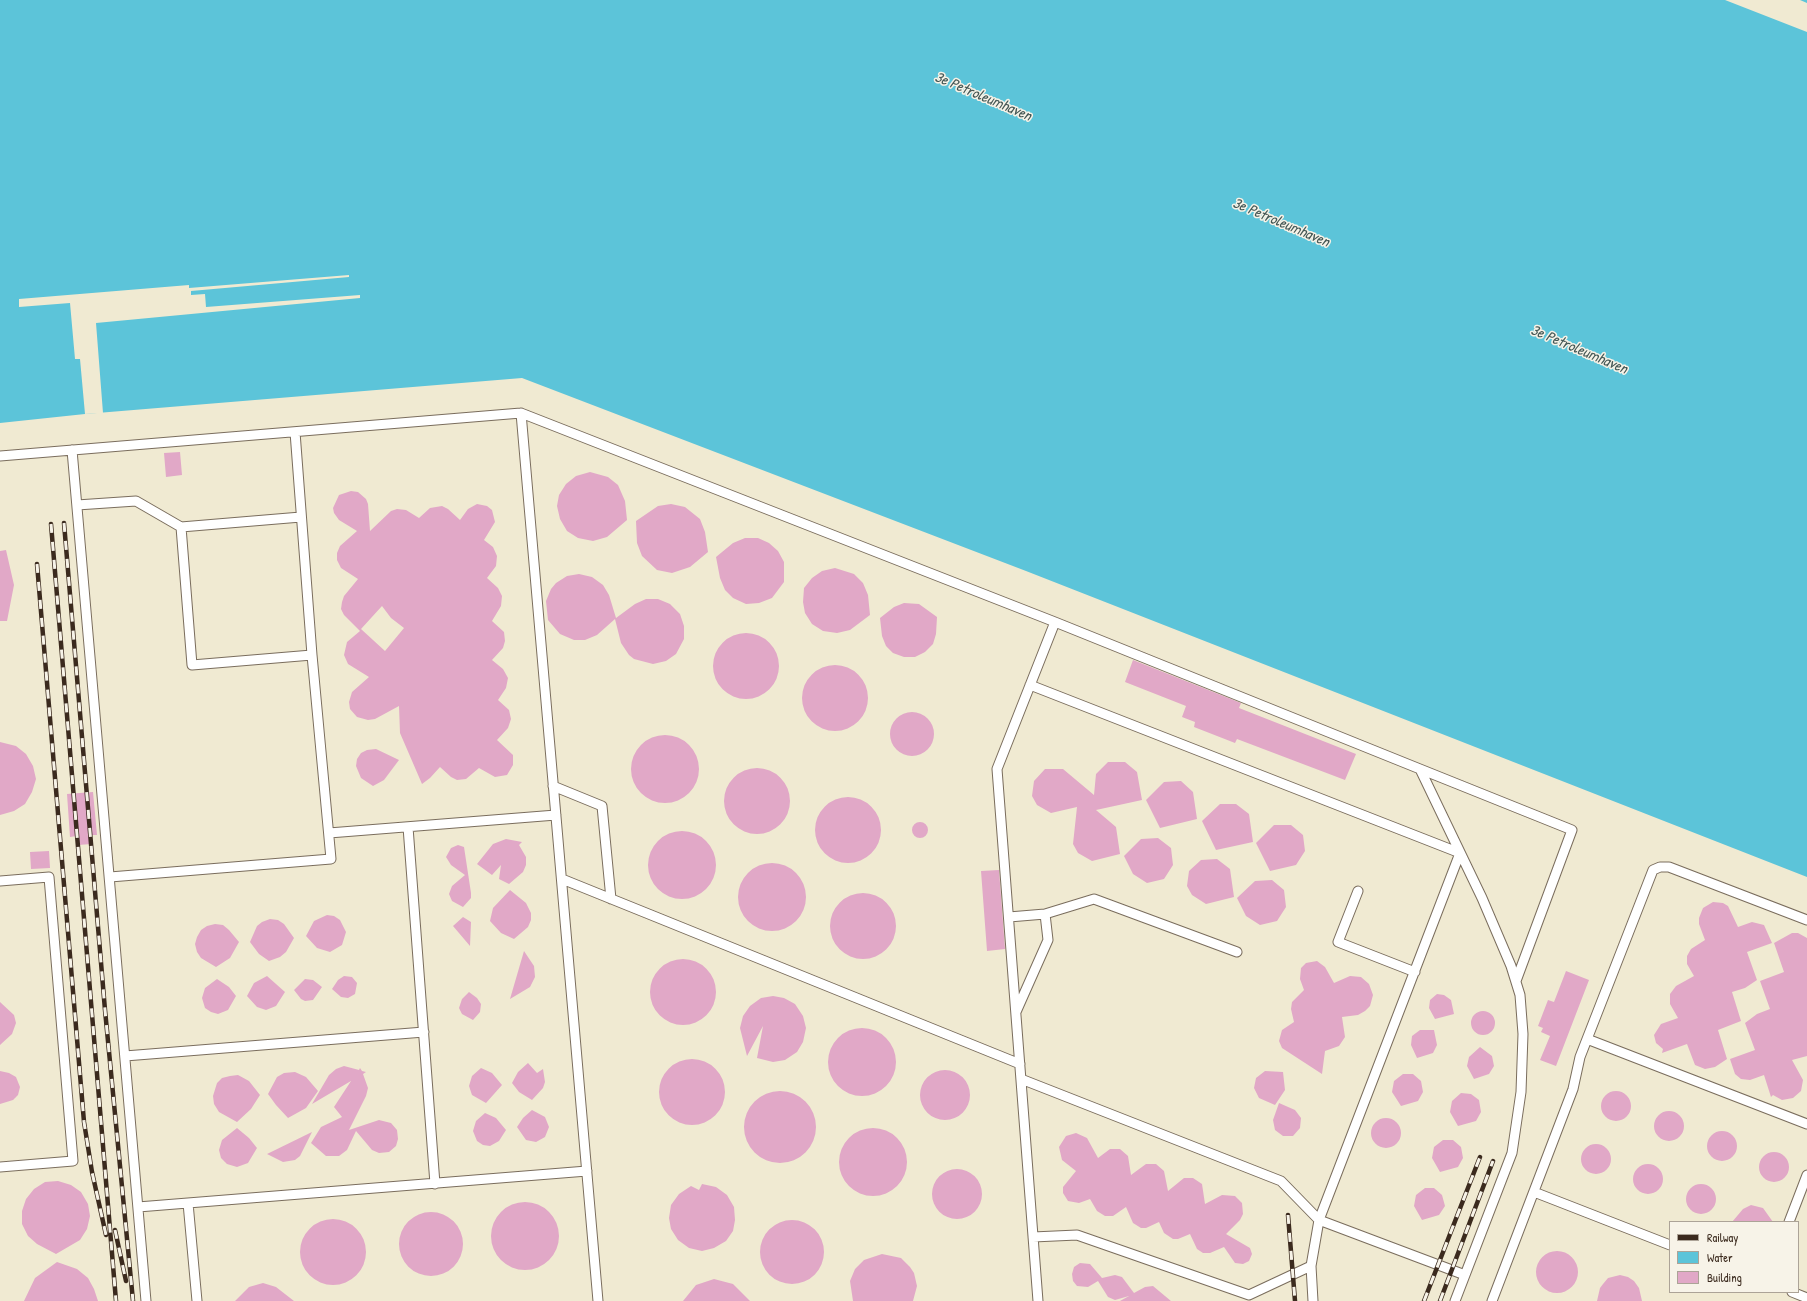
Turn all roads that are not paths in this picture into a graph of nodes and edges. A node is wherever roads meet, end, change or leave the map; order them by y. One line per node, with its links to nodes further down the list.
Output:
1 (521, 413): 2 (lane); 8 (lane); 12 (lane)
2 (295, 432): 3 (lane); 6 (lane)
3 (72, 450): 4 (lane); 5 (lane)
4 (0, 456)
5 (77, 504): 7 (lane); 17 (lane)
6 (301, 517): 7 (lane); 9 (lane)
7 (181, 527): 9 (lane)
8 (1055, 622): 10 (lane); 11 (lane)
9 (312, 655): 15 (lane)
10 (1030, 685): 16 (lane); 23 (lane)
11 (1420, 769): 16 (lane); 27 (lane)
12 (553, 786): 13 (lane); 21 (lane)
13 (556, 815): 14 (lane); 18 (lane)
14 (408, 827): 15 (lane); 29 (lane)
15 (329, 833): 17 (lane)
16 (1460, 853): 26 (lane); 27 (lane)
17 (110, 877): 31 (lane)
18 (562, 879): 21 (lane); 36 (lane)
19 (0, 881): 35 (lane)
20 (1358, 891): 26 (lane)
21 (611, 899): 32 (lane)
22 (1045, 914): 23 (lane); 25 (lane); 28 (lane)
23 (1008, 917): 28 (lane)
24 (1807, 920): 30 (lane)
25 (1237, 952)
26 (1415, 972): 42 (lane)
27 (1516, 981): 47 (lane)
28 (1016, 1013): 32 (lane)
29 (424, 1032): 31 (lane); 38 (lane)
30 (1587, 1040): 34 (lane); 39 (lane)
31 (125, 1056): 41 (lane)
32 (1020, 1064): 33 (lane)
33 (1021, 1079): 42 (lane); 44 (lane)
34 (1807, 1124)
35 (0, 1167)
36 (587, 1172): 38 (lane); 52 (lane)
37 (1807, 1175): 43 (lane)
38 (435, 1184): 40 (lane)
39 (1534, 1192): 45 (lane); 56 (lane)
40 (188, 1203): 41 (lane); 51 (lane)
41 (138, 1207): 50 (lane)
42 (1319, 1220): 46 (lane); 47 (lane)
43 (1789, 1221)
44 (1033, 1237): 46 (lane); 53 (lane)
45 (1669, 1245)
46 (1311, 1266): 54 (lane)
47 (1465, 1275): 55 (lane)
48 (1794, 1293): 49 (lane)
49 (1807, 1298)
50 (146, 1301)
51 (197, 1301)
52 (598, 1301)
53 (1038, 1301)
54 (1313, 1301)
55 (1455, 1301)
56 (1492, 1301)

